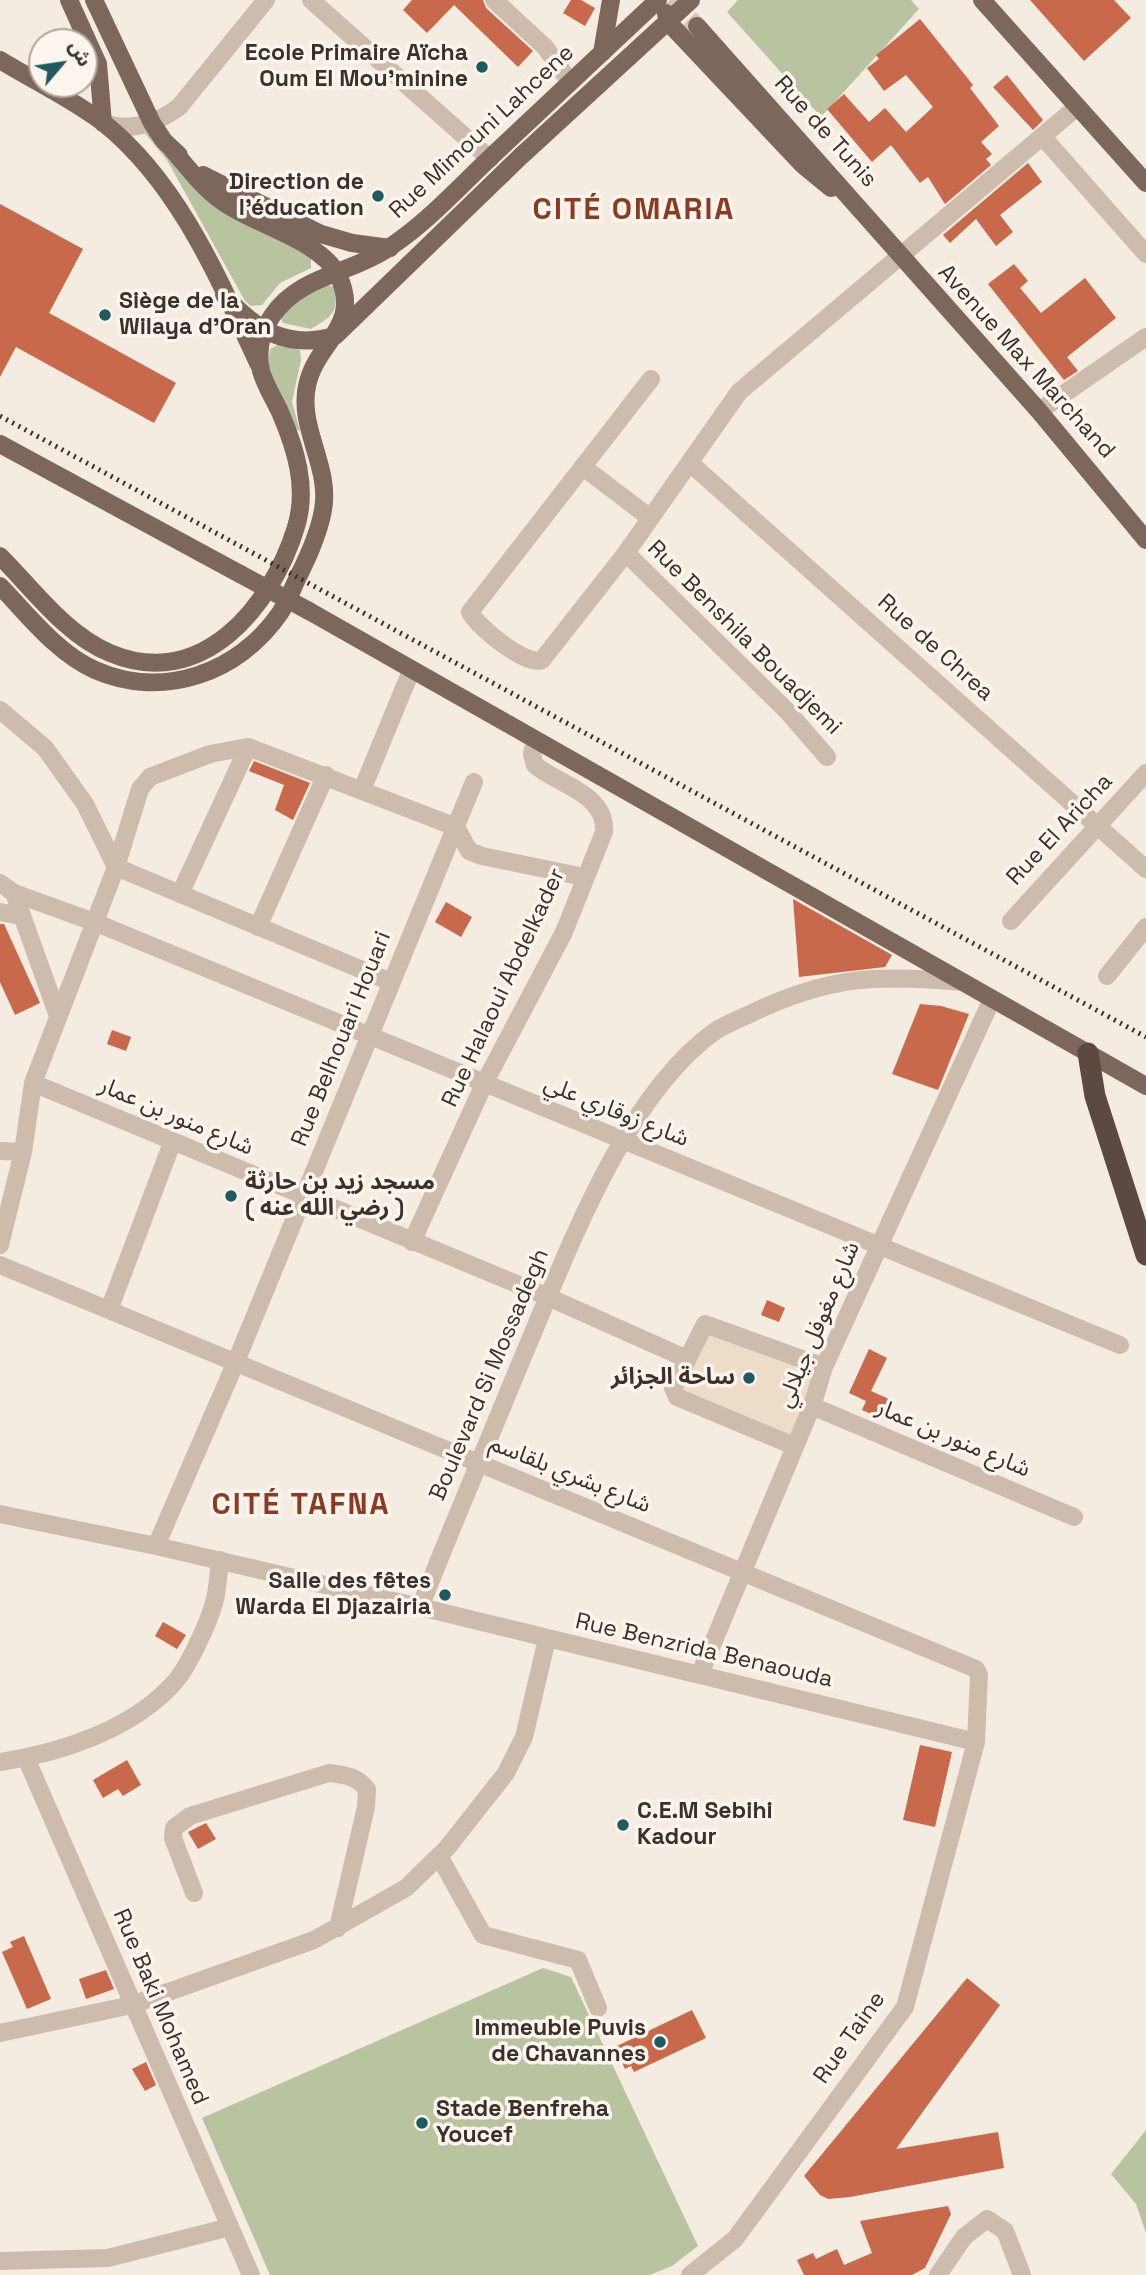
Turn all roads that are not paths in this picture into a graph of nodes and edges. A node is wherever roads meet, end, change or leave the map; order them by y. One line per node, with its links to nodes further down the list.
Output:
1 (69, 0): 17 (main road)
2 (94, 0): 18 (main road)
3 (266, 0): 18 (street)
4 (311, 0): 21 (street)
5 (494, 0): 15 (street)
6 (611, 0): 13 (main road)
7 (658, 0): 13 (main road, Rue Mimouni Lahcene)
8 (670, 0): 11 (main road)
9 (691, 0): 11 (main road, Rue Mimouni Lahcene)
10 (982, 0): 16 (main road)
11 (668, 22): 23 (main road, Rue de Tunis); 30 (main road, Rue Mimouni Lahcene)
12 (697, 26): 23 (main road, Rue de Tunis)
13 (602, 53): 15 (main road, Rue Mimouni Lahcene)
14 (0, 60): 17 (main road)
15 (570, 82): 21 (main road, Rue Mimouni Lahcene)
16 (1077, 107): 19 (street); 22 (main road)
17 (103, 123): 18 (street); 28 (main road)
18 (152, 123): 20 (main road)
19 (1042, 136): 25 (street); 26 (street)
20 (172, 149): 24 (main road); 27 (main road)
21 (490, 159): 24 (main road, Rue Mimouni Lahcene)
22 (1146, 183)
23 (869, 218): 25 (main road, Avenue Max Marchand)
24 (390, 248): 27 (main road, Rue Mimouni Lahcene)
25 (899, 254): 34 (main road, Avenue Max Marchand); 36 (street)
26 (1146, 254)
27 (337, 273): 29 (main road, Rue Mimouni Lahcene); 30 (main road)
28 (224, 295): 29 (main road); 32 (main road)
29 (263, 331): 30 (main road); 32 (main road)
30 (335, 336): 42 (main road)
31 (1146, 337): 34 (street)
32 (262, 372): 41 (main road)
33 (651, 379): 37 (street)
34 (1039, 411): 39 (main road, Avenue Max Marchand)
35 (0, 444): 43 (main road, bridge)
36 (690, 463): 38 (street); 52 (street, Rue de Chrea)
37 (583, 467): 38 (street); 40 (street)
38 (649, 517): 40 (street)
39 (1146, 540)
40 (626, 553): 47 (street, Rue Benshila Bouadjemi)
41 (0, 556)
42 (0, 586)
43 (411, 671): 45 (main road); 51 (street)
44 (0, 710): 54 (street)
45 (535, 741): 56 (street, Rue Halaoui Abdelkader); 67 (main road)
46 (248, 747): 49 (street); 54 (street); 58 (street)
47 (827, 757)
48 (1146, 773): 52 (street, Rue El Aricha)
49 (326, 775): 51 (street); 63 (street)
50 (474, 782): 53 (street, Rue Belhouari Houari)
51 (362, 790): 53 (street)
52 (1097, 825): 55 (street, Rue de Chrea); 61 (street, Rue El Aricha)
53 (456, 827): 56 (street); 66 (street, Rue Belhouari Houari)
54 (116, 867): 58 (street); 62 (street)
55 (1146, 869)
56 (584, 877): 73 (street, Rue Halaoui Abdelkader)
57 (7, 888): 60 (street); 62 (street, شارع زوقاري علي)
58 (180, 894): 63 (street)
59 (0, 912): 60 (street)
60 (22, 916): 69 (street)
61 (1011, 921)
62 (94, 922): 69 (street); 70 (street, شارع زوقاري علي)
63 (258, 927): 66 (street)
64 (1146, 927): 65 (street)
65 (1107, 976)
66 (391, 982): 70 (street, Rue Belhouari Houari)
67 (963, 982): 68 (main road); 75 (street, Boulevard Si Mossadegh)
68 (992, 999): 71 (main road); 81 (street, شارع مغوفل جيلالي)
69 (58, 1016): 72 (street)
70 (371, 1037): 73 (street, شارع زوقاري علي); 79 (street, Rue Belhouari Houari)
71 (1088, 1053): 74 (main road); 83 (highway)
72 (33, 1083): 76 (street, شارع منور بن عمار); 78 (street)
73 (484, 1084): 75 (street, شارع زوقاري علي); 80 (street, Rue Halaoui Abdelkader)
74 (1146, 1086)
75 (621, 1141): 81 (street, شارع زوقاري علي); 85 (street, Boulevard Si Mossadegh)
76 (172, 1143): 79 (street, شارع منور بن عمار); 86 (street)
77 (0, 1151): 78 (street)
78 (23, 1152): 82 (street)
79 (304, 1196): 80 (street, شارع منور بن عمار); 89 (street, Rue Belhouari Houari)
80 (412, 1242): 85 (street, شارع منور بن عمار)
81 (880, 1244): 87 (street, شارع زوقاري علي); 90 (street, شارع مغوفل جيلالي)
82 (0, 1245)
83 (1146, 1255)
84 (0, 1265): 86 (street, شارع بشري بلقاسم)
85 (548, 1297): 88 (street, شارع منور بن عمار); 93 (street, Boulevard Si Mossadegh)
86 (109, 1310): 89 (street, شارع بشري بلقاسم)
87 (1120, 1345)
88 (687, 1359): 90 (street); 92 (street)
89 (235, 1364): 93 (street, شارع بشري بلقاسم); 96 (street, Rue Belhouari Houari)
90 (824, 1367): 91 (street, شارع مغوفل جيلالي)
91 (812, 1406): 92 (street, شارع مغوفل جيلالي); 95 (street, شارع منور بن عمار)
92 (794, 1446): 98 (street, شارع مغوفل جيلالي)
93 (478, 1465): 98 (street, شارع بشري بلقاسم); 99 (street, Boulevard Si Mossadegh)
94 (0, 1514): 96 (street)
95 (1074, 1517)
96 (156, 1546): 97 (street)
97 (220, 1560): 99 (street); 103 (street)
98 (745, 1570): 101 (street, شارع مغوفل جيلالي); 102 (street, شارع بشري بلقاسم)
99 (420, 1607): 100 (street, Rue Benzrida Benaouda)
100 (547, 1639): 101 (street, Rue Benzrida Benaouda); 105 (street)
101 (700, 1674): 102 (street, Rue Benzrida Benaouda)
102 (976, 1742): 115 (street, Rue Taine)
103 (26, 1758): 104 (street); 108 (street, Rue Baki Mohamed)
104 (0, 1762)
105 (439, 1856): 107 (street); 109 (street)
106 (194, 1893): 107 (street)
107 (338, 1928): 108 (street)
108 (132, 2005): 110 (street); 111 (street, Rue Baki Mohamed)
109 (598, 2008)
110 (0, 2033)
111 (230, 2227): 113 (street); 114 (street, Rue Baki Mohamed)
112 (0, 2261): 113 (street)
113 (24, 2268)
114 (251, 2275)
115 (690, 2275)
116 (938, 2275): 117 (street)
117 (1023, 2275)

